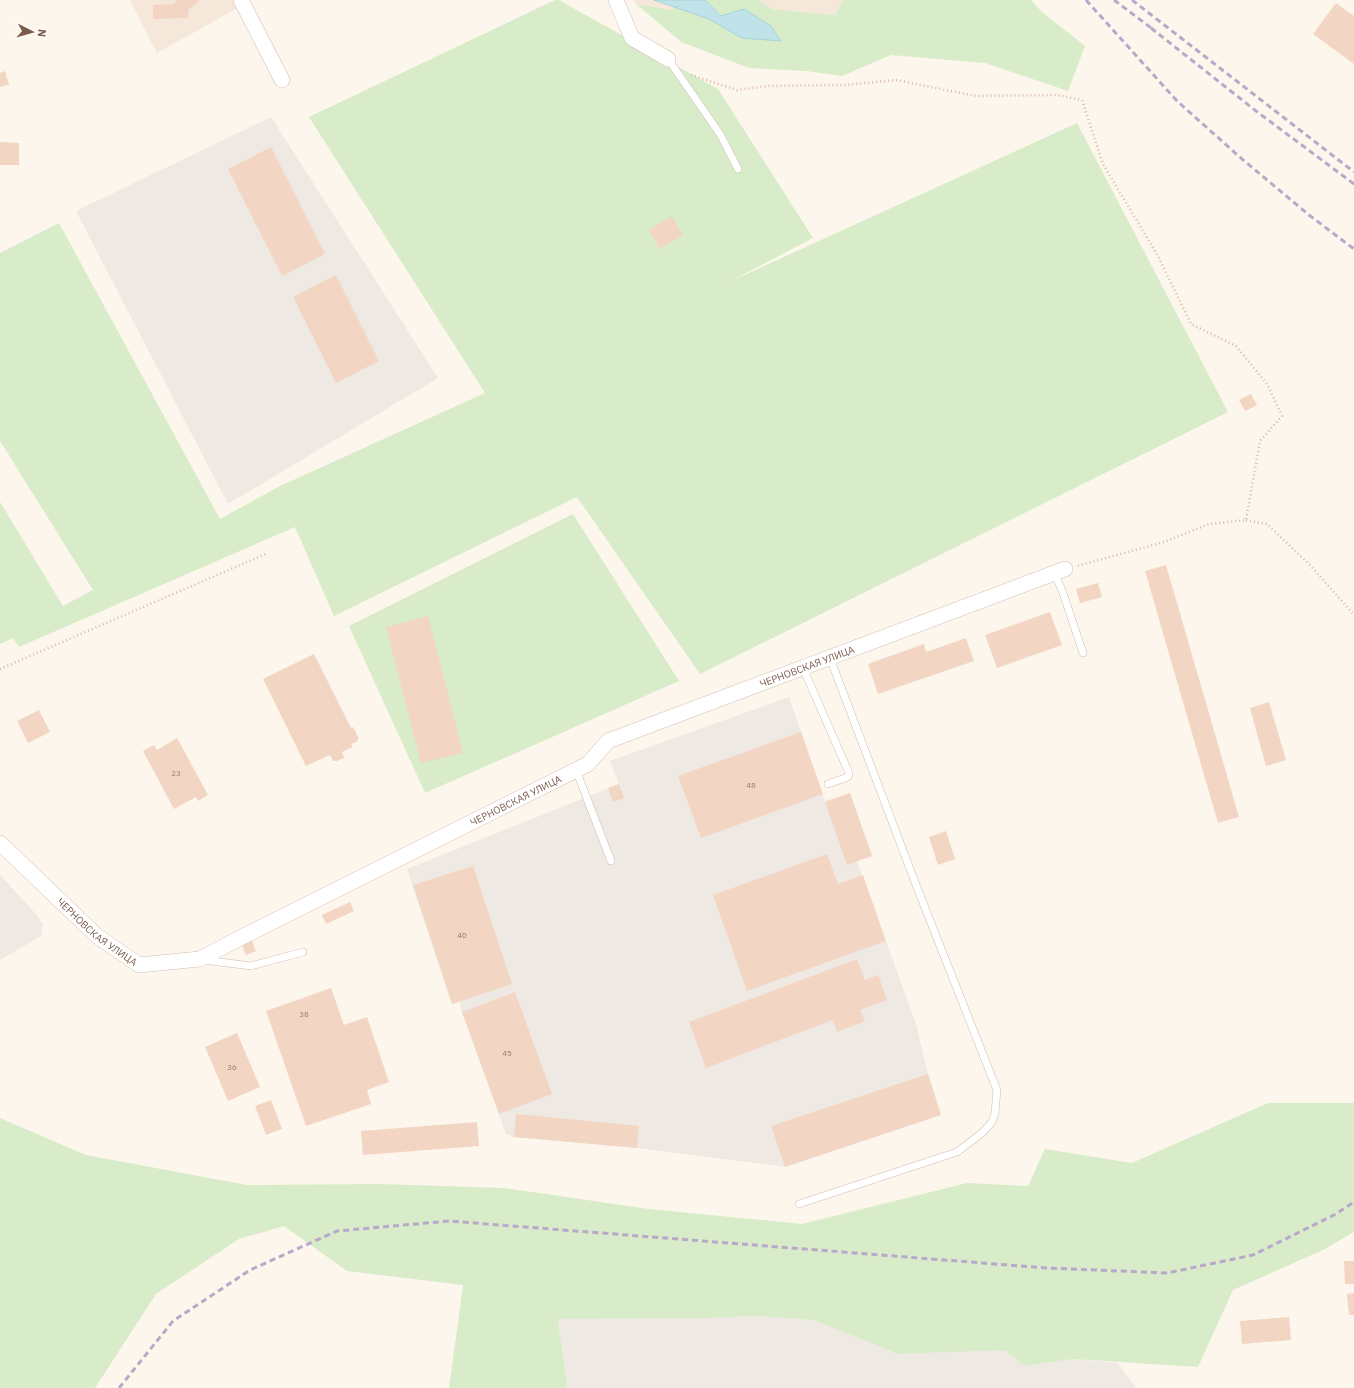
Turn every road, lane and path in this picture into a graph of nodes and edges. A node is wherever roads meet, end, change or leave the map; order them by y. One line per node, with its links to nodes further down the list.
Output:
1 (241, 0): 5 (street)
2 (616, 0): 3 (street)
3 (668, 59): 6 (lane)
4 (686, 72): 7 (path)
5 (282, 80)
6 (738, 169)
7 (1246, 520): 9 (path); 10 (path)
8 (268, 553): 14 (path)
9 (1060, 571): 11 (lane); 12 (street, ЧЕРНОВСКАЯ УЛИЦА)
10 (1354, 614)
11 (1083, 653)
12 (830, 658): 13 (street, ЧЕРНОВСКАЯ УЛИЦА); 21 (lane)
13 (803, 668): 15 (street, ЧЕРНОВСКАЯ УЛИЦА); 16 (lane)
14 (0, 669)
15 (576, 770): 18 (lane); 20 (street, ЧЕРНОВСКАЯ УЛИЦА)
16 (828, 784)
17 (0, 844): 20 (street, ЧЕРНОВСКАЯ УЛИЦА)
18 (611, 861)
19 (303, 952): 20 (lane)
20 (200, 959)
21 (800, 1204)

